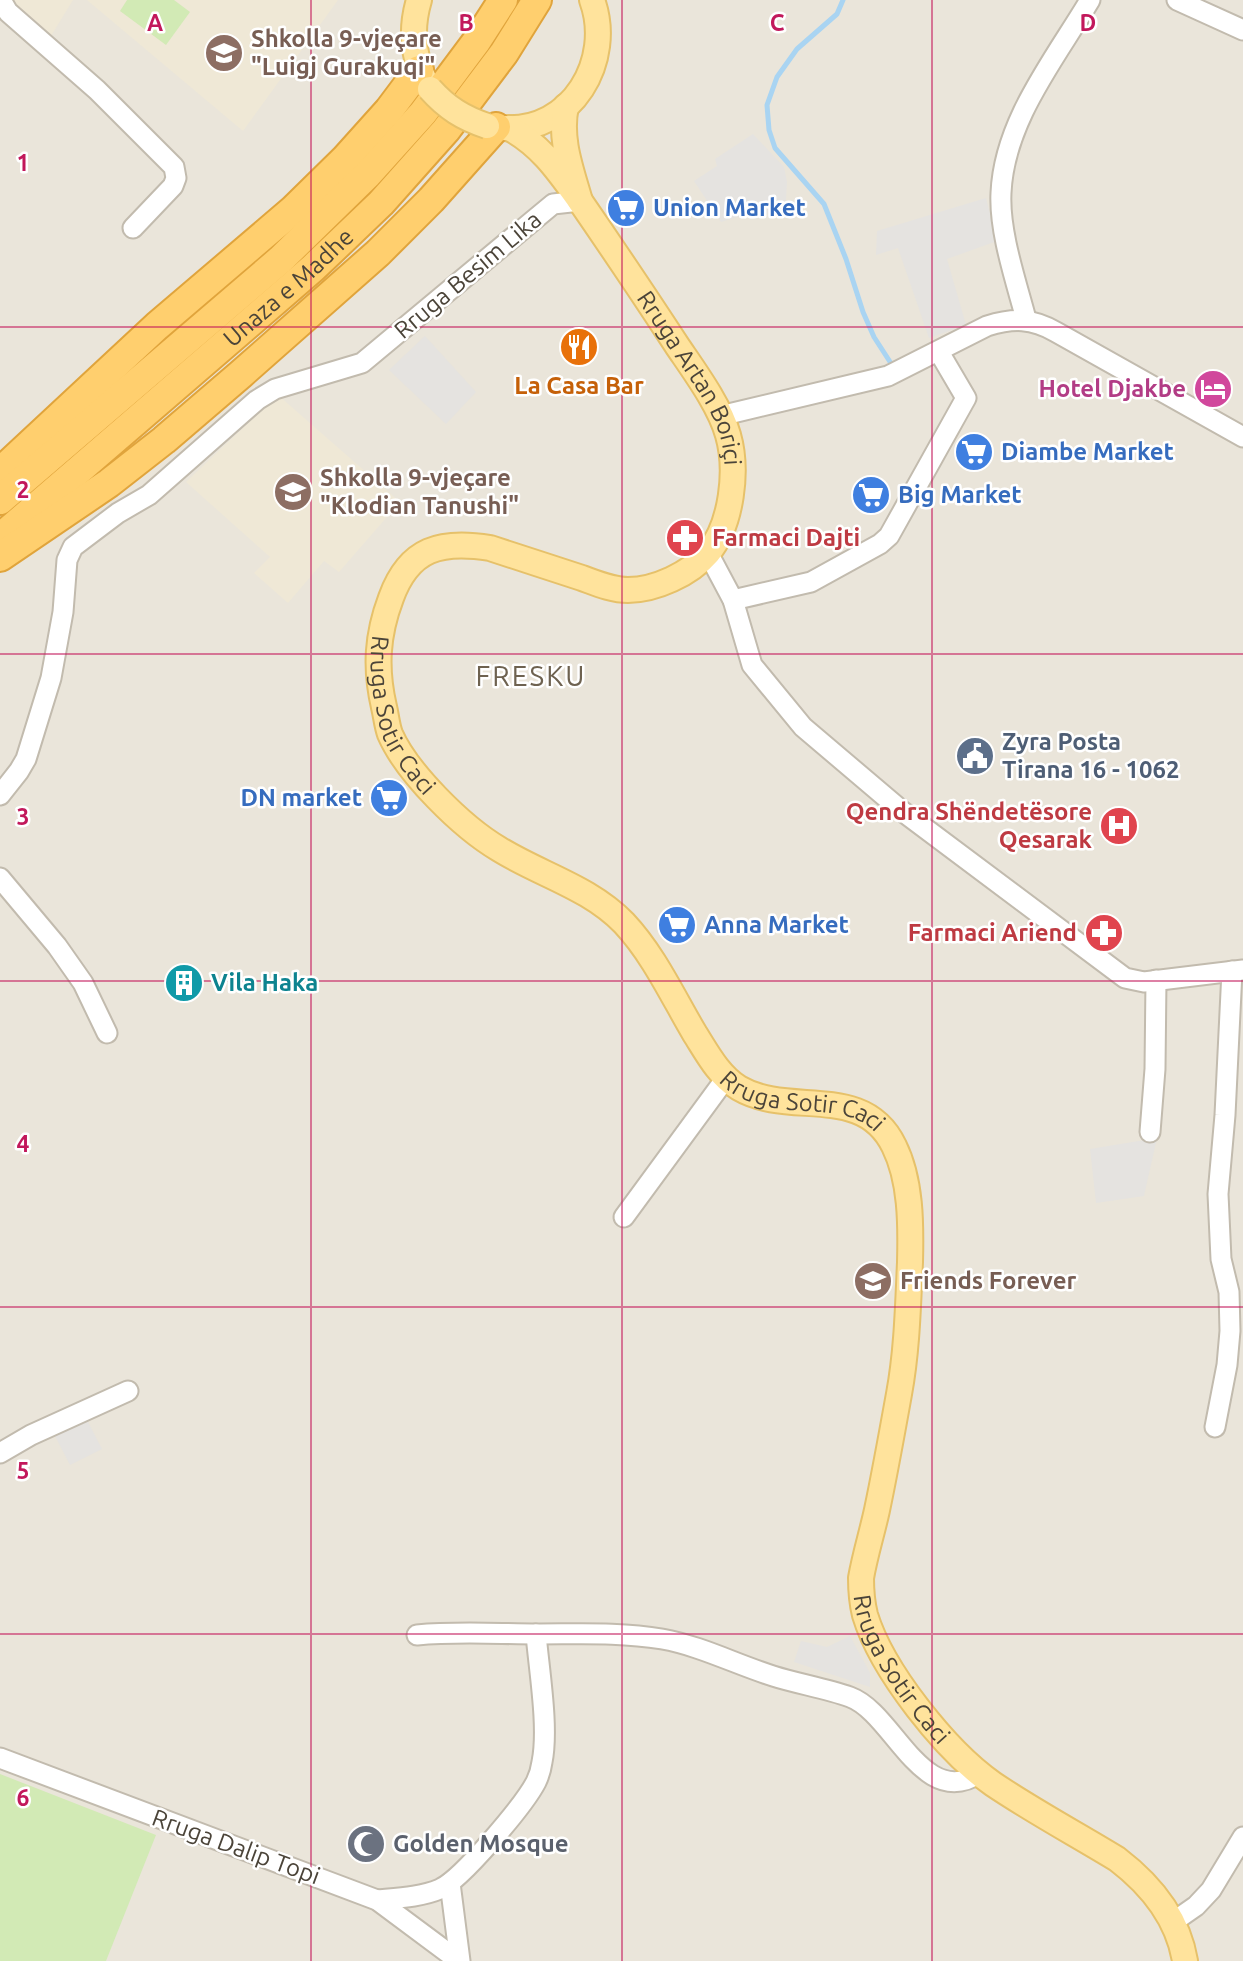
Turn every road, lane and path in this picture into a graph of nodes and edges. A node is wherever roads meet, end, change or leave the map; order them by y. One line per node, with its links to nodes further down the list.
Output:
1 (1, 0): 13 (street)
2 (418, 0): 9 (main road, Rruga Artan Boriçi)
3 (503, 0): 19 (highway)
4 (537, 0): 20 (highway, Unaza e Madhe)
5 (592, 0): 10 (main road)
6 (1090, 0): 14 (street)
7 (1177, 0): 8 (street)
8 (1243, 30)
9 (419, 70): 11 (main road, Rruga Artan Boriçi, bridge); 18 (highway)
10 (566, 106): 11 (main road); 12 (main road, Rruga Artan Boriçi)
11 (497, 127): 12 (main road, Rruga Artan Boriçi); 22 (highway)
12 (586, 209): 16 (main road, Rruga Artan Boriçi); 24 (street, Rruga Besim Lika)
13 (133, 228)
14 (1026, 319): 15 (street); 17 (street)
15 (939, 352): 16 (street); 23 (street)
16 (720, 416): 21 (main road, Rruga Artan Boriçi)
17 (1243, 437)
18 (0, 472)
19 (0, 500)
20 (0, 538)
21 (708, 553): 23 (street); 29 (main road, Rruga Sotir Caci)
22 (0, 558)
23 (733, 600): 27 (street)
24 (0, 795)
25 (0, 878): 28 (street)
26 (1237, 971): 27 (street); 33 (street)
27 (1156, 980): 30 (street)
28 (107, 1033)
29 (726, 1078): 31 (street); 38 (main road, Rruga Sotir Caci)
30 (1150, 1132)
31 (624, 1217)
32 (128, 1391): 34 (street)
33 (1215, 1427)
34 (0, 1452)
35 (536, 1634): 36 (street); 38 (street); 40 (street)
36 (417, 1636)
37 (0, 1758): 41 (street, Rruga Dalip Topi)
38 (980, 1773): 42 (main road, Rruga Sotir Caci)
39 (1243, 1837): 42 (street)
40 (450, 1883): 41 (street); 43 (street)
41 (377, 1900): 43 (street, Rruga Dalip Topi)
42 (1172, 1922): 44 (main road, Rruga Sotir Caci)
43 (459, 1961)
44 (1185, 1961)

